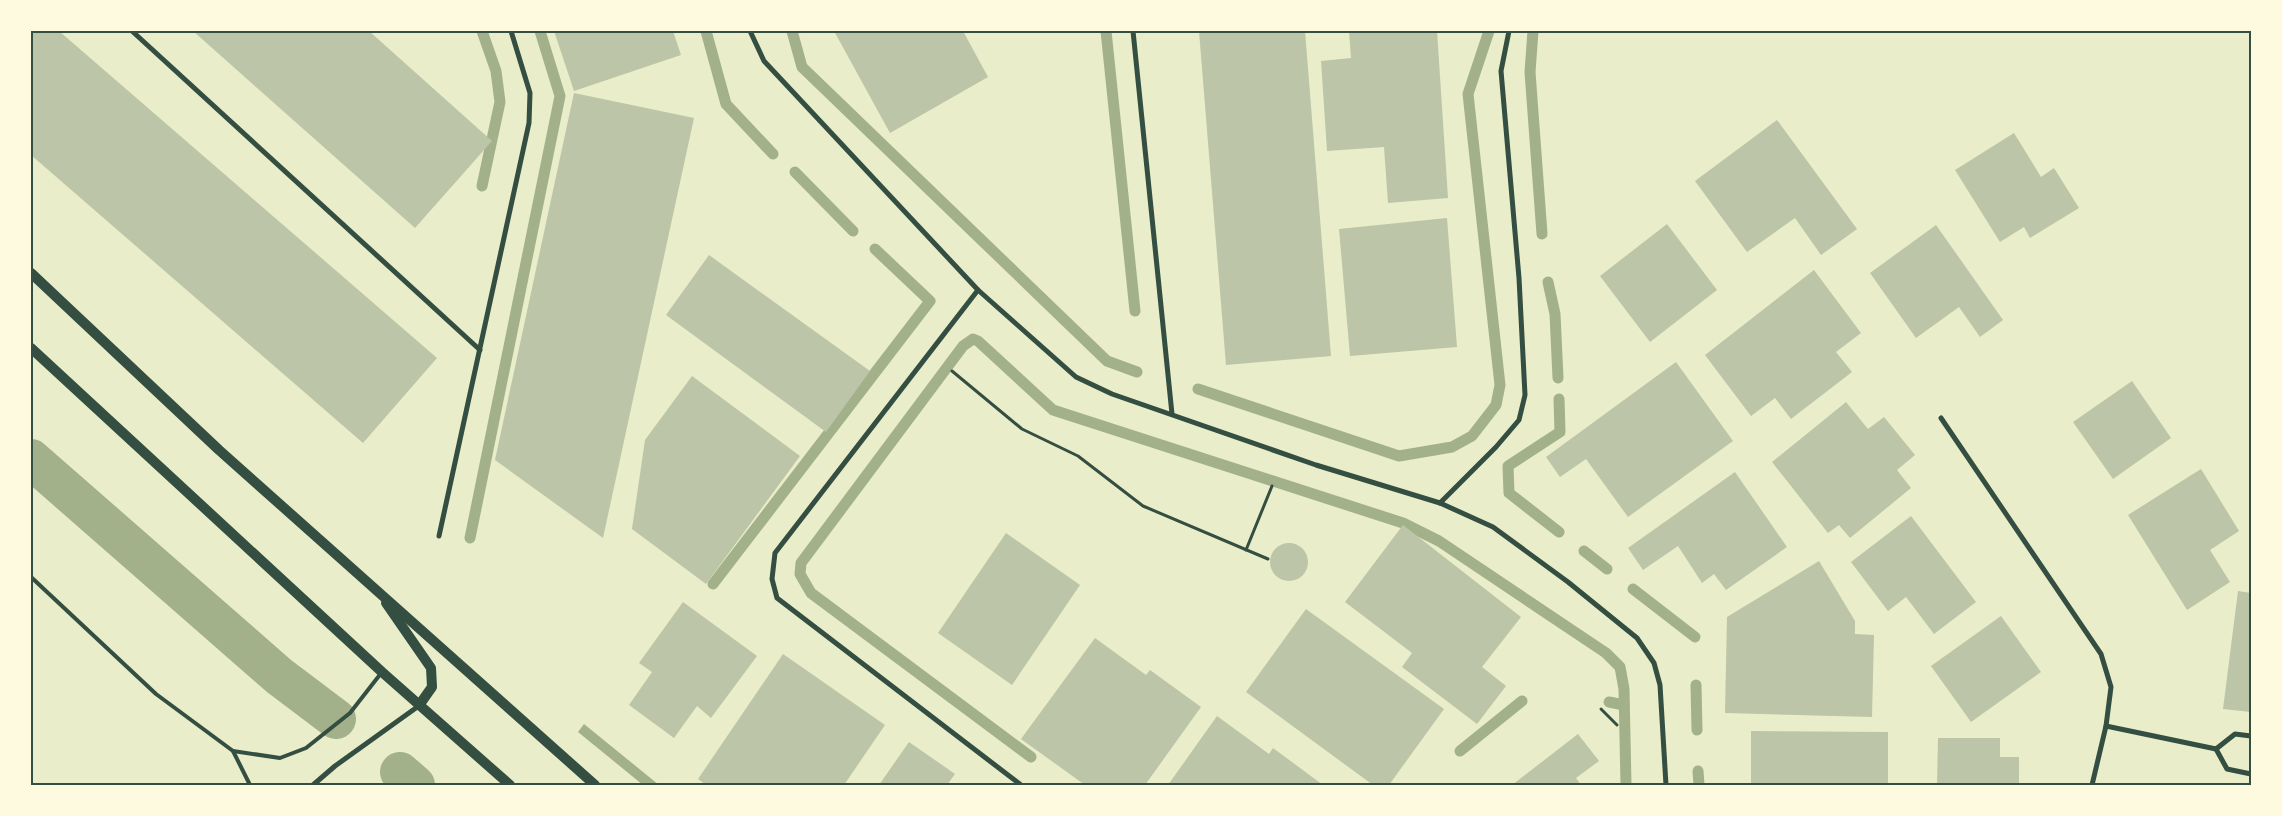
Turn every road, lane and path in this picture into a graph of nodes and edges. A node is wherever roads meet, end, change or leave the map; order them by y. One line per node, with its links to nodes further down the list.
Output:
1 (132, 31): 9 (street)
2 (512, 31): 9 (street)
3 (750, 31): 7 (street)
4 (1133, 31): 11 (street)
5 (1510, 31): 14 (street)
6 (31, 274): 19 (main road)
7 (978, 290): 11 (street); 33 (street)
8 (31, 348): 20 (main road)
9 (480, 350): 15 (street)
10 (952, 371): 16 (path)
11 (1172, 414): 14 (street)
12 (1941, 418): 24 (street)
13 (1272, 486): 16 (path)
14 (1440, 503): 34 (street)
15 (438, 536)
16 (1246, 550): 17 (path)
17 (1268, 559)
18 (31, 577): 27 (lane)
19 (376, 588): 21 (main road); 32 (main road)
20 (382, 672): 21 (main road); 27 (lane)
21 (420, 704): 30 (street); 31 (main road)
22 (1601, 709): 23 (path)
23 (1617, 725)
24 (2106, 726): 26 (street); 35 (street)
25 (2251, 736): 26 (street)
26 (2216, 749): 28 (street)
27 (233, 751): 29 (lane)
28 (2251, 774)
29 (250, 785)
30 (313, 785)
31 (510, 785)
32 (595, 785)
33 (1021, 785)
34 (1666, 785)
35 (2092, 785)

